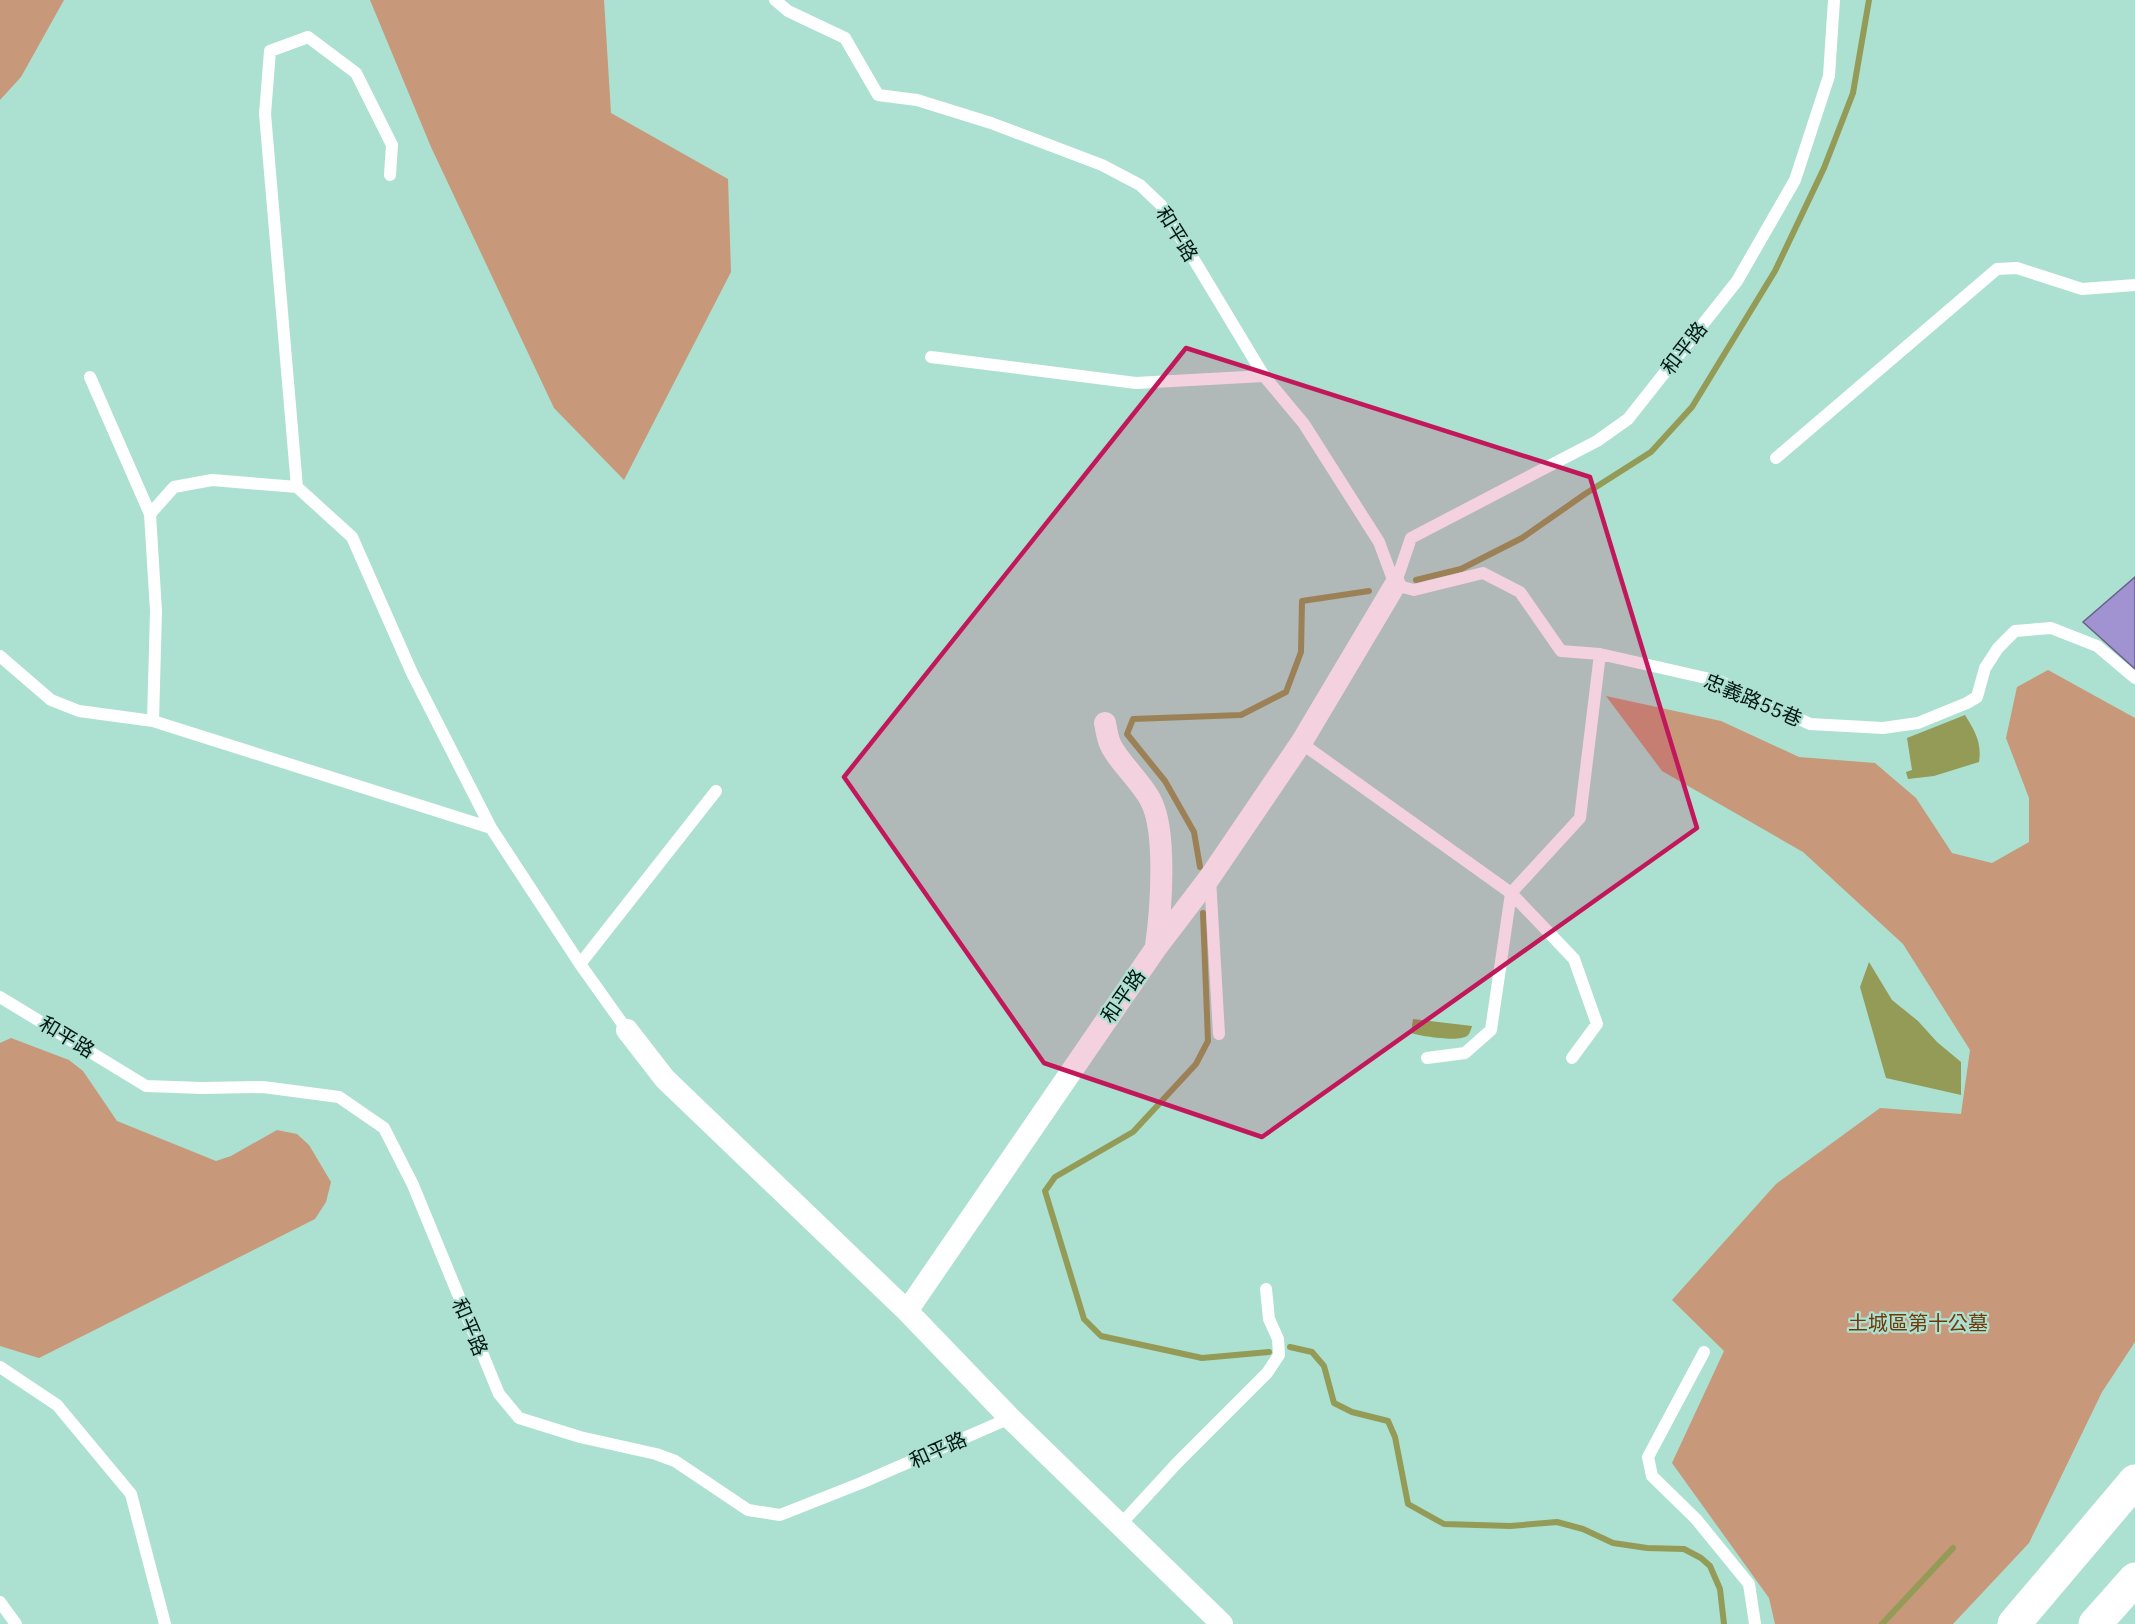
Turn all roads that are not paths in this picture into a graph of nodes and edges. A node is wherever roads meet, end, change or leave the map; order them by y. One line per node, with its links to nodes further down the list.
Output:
1 (775, 0): 6 (lane, 和平路)
2 (1834, 0): 11 (lane, 和平路)
3 (390, 175): 9 (lane)
4 (2135, 285): 8 (lane)
5 (930, 357): 6 (lane)
6 (1264, 376): 11 (lane, 和平路)
7 (90, 377): 10 (lane)
8 (1776, 458)
9 (297, 487): 10 (lane); 19 (lane)
10 (150, 514): 15 (lane)
11 (1395, 585): 12 (lane); 17 (street, 和平路)
12 (1600, 654): 14 (lane, 忠義路55巷); 21 (lane)
13 (0, 656): 15 (lane)
14 (2135, 678)
15 (153, 721): 19 (lane)
16 (1105, 723): 22 (street)
17 (1301, 743): 20 (street, 和平路); 21 (lane)
18 (716, 791): 23 (lane)
19 (491, 828): 23 (lane)
20 (1210, 877): 22 (street, 和平路); 26 (lane)
21 (1511, 893): 27 (lane); 28 (lane)
22 (1156, 948): 30 (street, 和平路)
23 (580, 964): 25 (lane)
24 (0, 997): 33 (lane, 和平路)
25 (627, 1030): 30 (street)
26 (1219, 1034)
27 (1427, 1058)
28 (1572, 1058)
29 (1266, 1289): 35 (lane)
30 (907, 1311): 33 (street)
31 (1704, 1352): 41 (lane)
32 (0, 1367): 39 (lane)
33 (1010, 1418): 35 (street)
34 (2135, 1481): 42 (highway)
35 (1120, 1525): 40 (street)
36 (2135, 1578): 43 (highway)
37 (0, 1602): 38 (lane)
38 (16, 1624)
39 (165, 1624)
40 (1222, 1624)
41 (1755, 1624)
42 (2014, 1624)
43 (2096, 1624)

